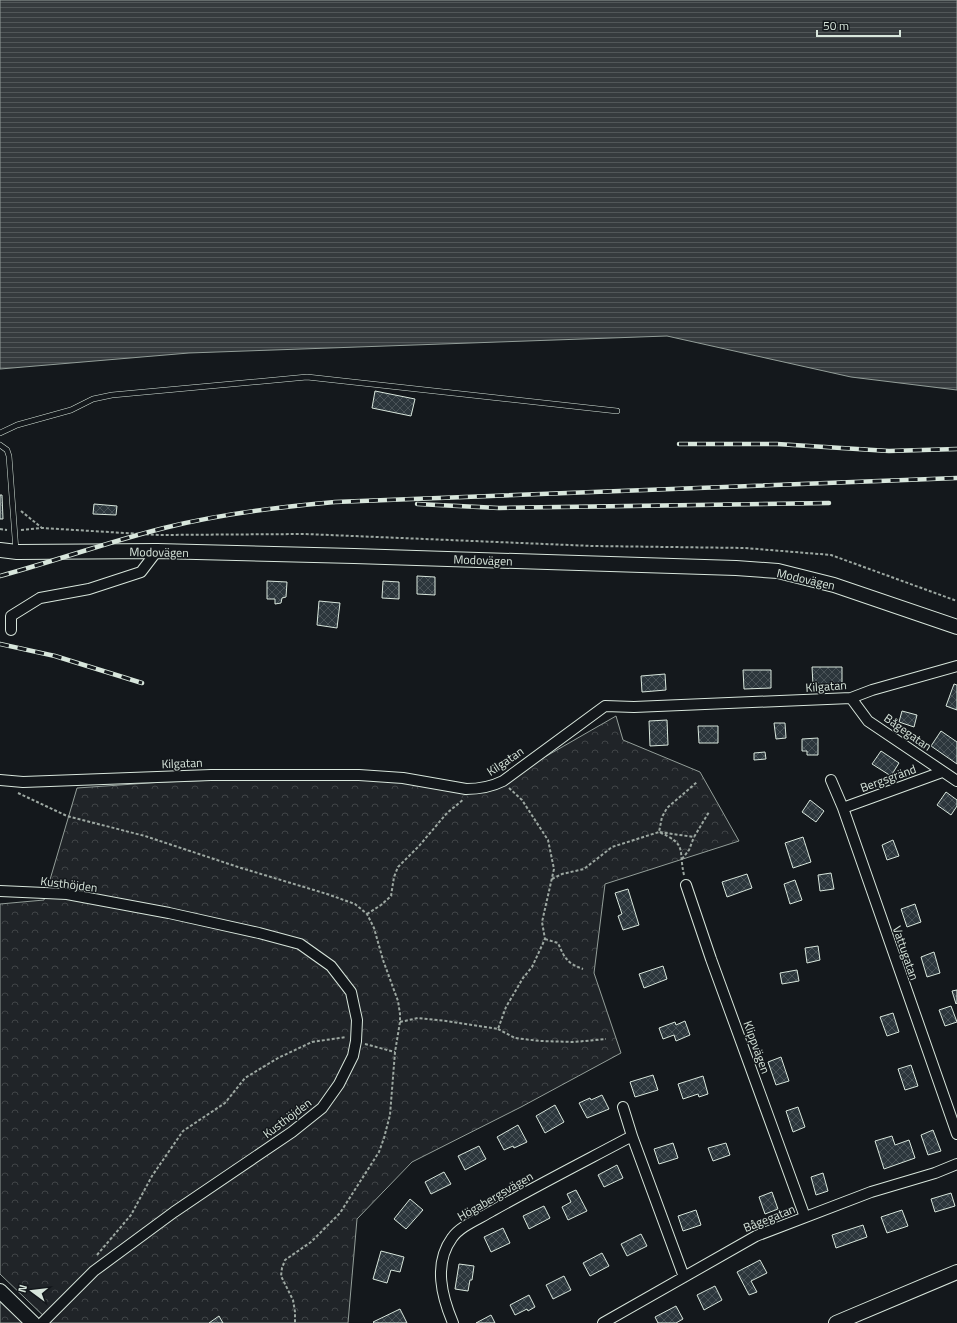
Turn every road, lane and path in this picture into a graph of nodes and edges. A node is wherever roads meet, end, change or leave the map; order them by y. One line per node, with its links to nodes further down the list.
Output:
1 (617, 411): 2 (lane)
2 (0, 433)
3 (0, 445): 4 (lane)
4 (13, 501): 7 (lane); 8 (path)
5 (0, 550): 7 (main road, Modovägen)
6 (157, 551): 7 (main road, Modovägen); 9 (main road, Modovägen); 10 (street)
7 (16, 552)
8 (957, 601)
9 (957, 627)
10 (11, 630)
11 (957, 666): 12 (street, Kilgatan)
12 (851, 698): 13 (street, Bågegatan); 16 (street, Kilgatan)
13 (942, 772): 17 (street, Bågegatan); 21 (street, Bergsgränd)
14 (0, 780): 19 (street, Kilgatan)
15 (831, 780): 21 (street, Vattugatan)
16 (503, 781): 19 (street, Kilgatan); 26 (path)
17 (957, 781)
18 (697, 782): 23 (path)
19 (476, 789): 29 (path)
20 (14, 791): 29 (path)
21 (843, 808): 38 (street, Vattugatan)
22 (709, 812): 24 (path)
23 (659, 832): 24 (path); 25 (path); 26 (path)
24 (694, 838): 25 (path)
25 (682, 860): 27 (path)
26 (552, 879): 30 (path)
27 (686, 885): 41 (street, Klippvägen)
28 (0, 891): 35 (street, Kusthöjden)
29 (367, 914): 32 (path)
30 (545, 938): 31 (path); 33 (path)
31 (583, 969)
32 (400, 1022): 33 (path); 36 (path)
33 (498, 1029): 34 (path)
34 (606, 1039)
35 (356, 1041): 36 (path); 42 (street, Kusthöjden); 42 (path)
36 (395, 1052): 48 (path)
37 (623, 1107): 39 (street)
38 (957, 1134)
39 (632, 1136): 44 (street); 49 (street, Högabergsvägen)
40 (957, 1164): 41 (street, Bågegatan)
41 (805, 1217): 44 (street, Bågegatan)
42 (94, 1271): 47 (street, Kusthöjden)
43 (957, 1272): 51 (main road)
44 (684, 1277): 50 (street, Bågegatan)
45 (0, 1291): 46 (main road)
46 (33, 1323)
47 (42, 1323)
48 (295, 1323)
49 (453, 1323)
50 (602, 1323)
51 (836, 1323)

